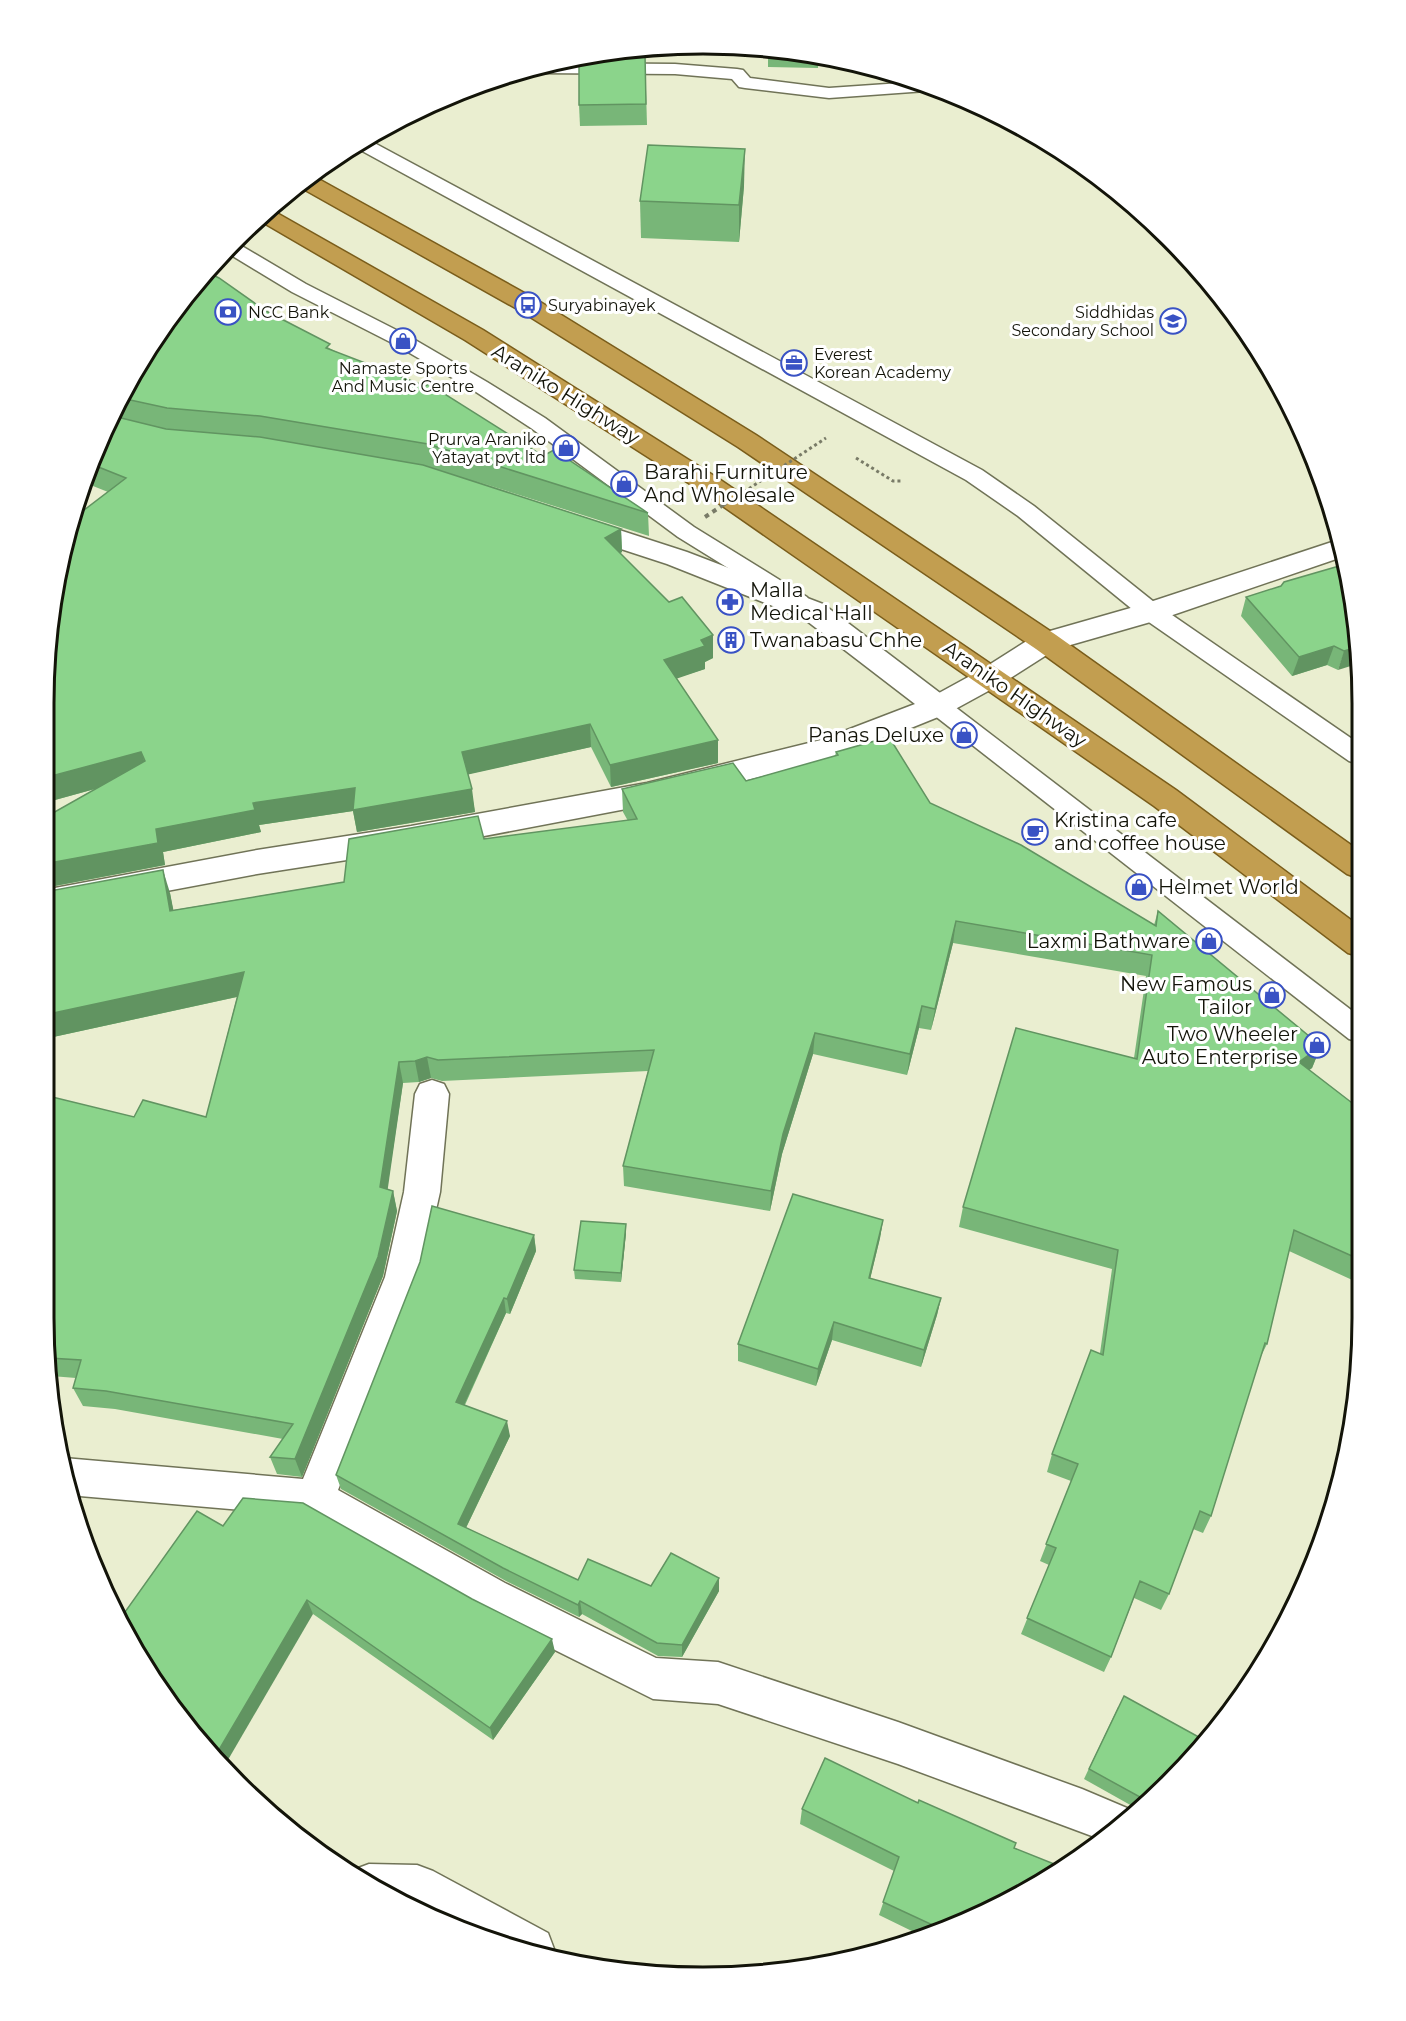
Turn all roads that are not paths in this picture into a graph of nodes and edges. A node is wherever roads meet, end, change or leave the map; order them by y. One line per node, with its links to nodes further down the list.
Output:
1 (567, 68): 2 (lane)
2 (910, 88)
3 (369, 147): 10 (lane)
4 (312, 185): 11 (highway)
5 (271, 218): 12 (highway, Araniko Highway)
6 (238, 251): 9 (lane)
7 (554, 518): 9 (street)
8 (1334, 550): 10 (street)
9 (813, 611): 13 (street)
10 (1151, 612): 11 (street); 14 (lane)
11 (1046, 642): 12 (street); 15 (highway)
12 (991, 677): 13 (street); 17 (highway, Araniko Highway)
13 (938, 706): 16 (street); 18 (lane)
14 (1352, 751)
15 (1352, 862)
16 (54, 900)
17 (1352, 939)
18 (1352, 1025)
19 (432, 1094): 21 (street)
20 (74, 1477): 21 (street)
21 (315, 1498): 22 (street)
22 (1111, 1822)
23 (391, 1887): 24 (street)
24 (512, 1938)

